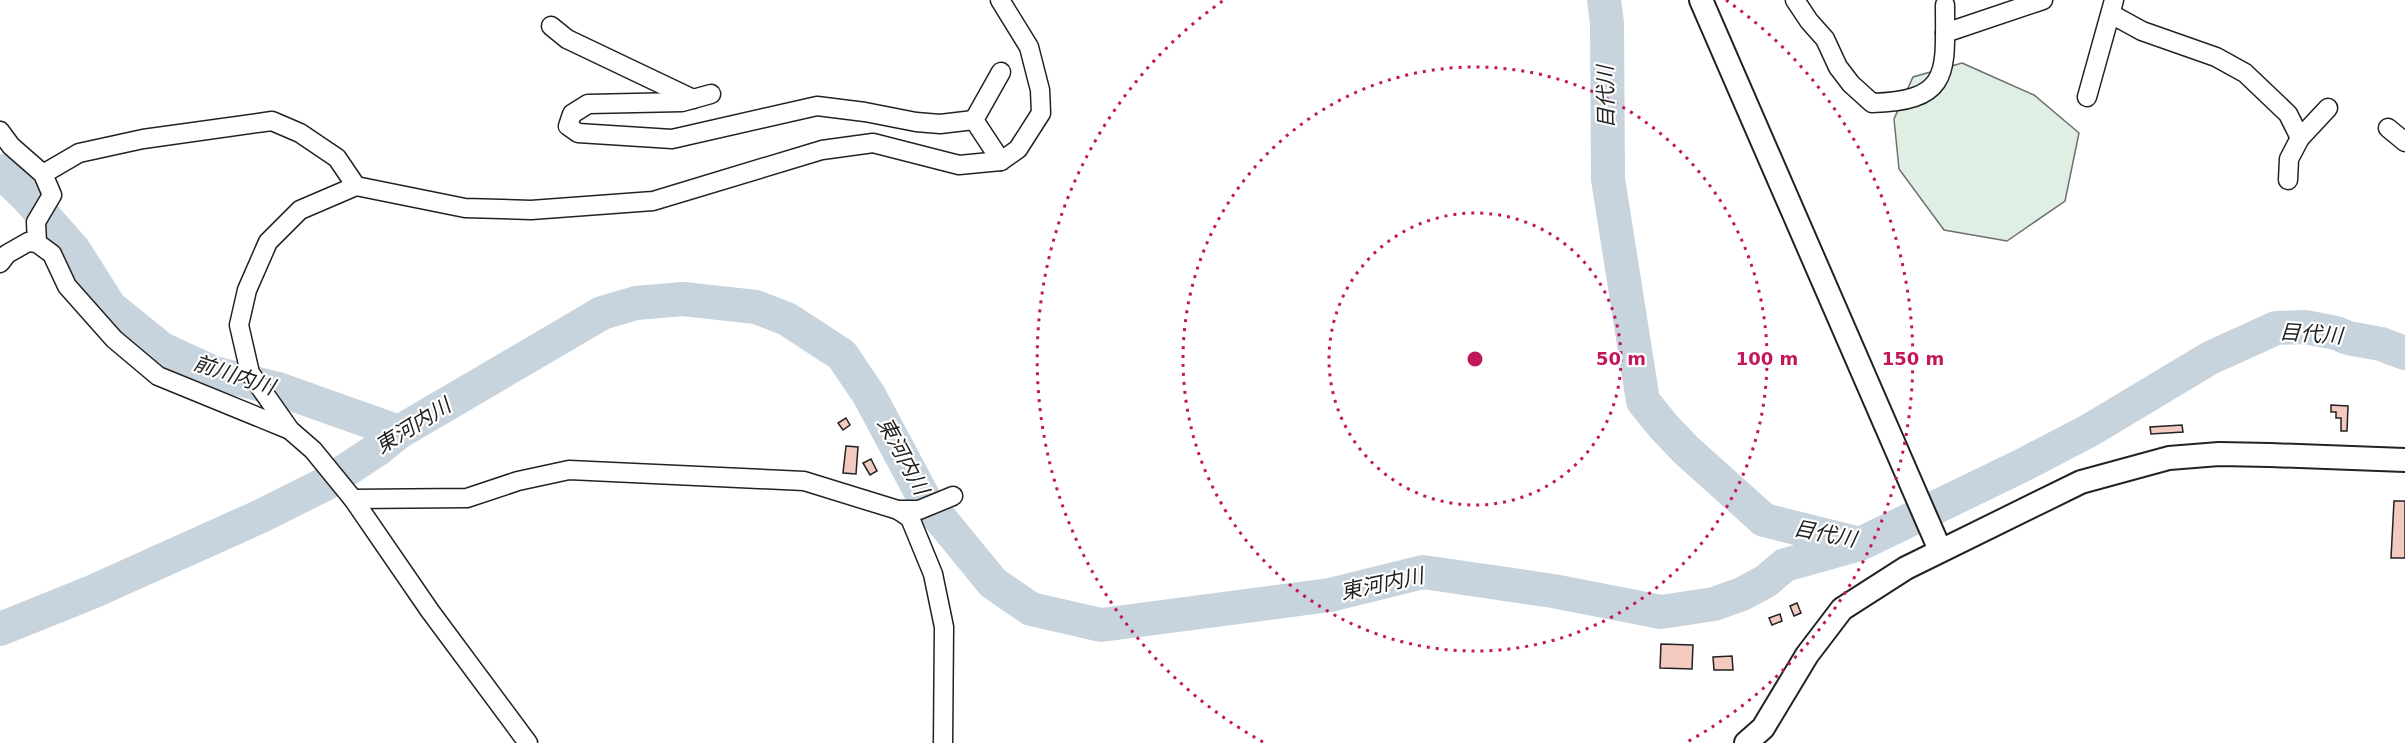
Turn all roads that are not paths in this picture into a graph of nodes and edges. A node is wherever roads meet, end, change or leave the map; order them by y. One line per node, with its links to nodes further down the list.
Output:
1 (1000, 0): 19 (street)
2 (1701, 0): 30 (street)
3 (1795, 0): 8 (street)
4 (2043, 0): 8 (street)
5 (2111, 4): 11 (street); 17 (street)
6 (1946, 5): 8 (street)
7 (551, 26): 12 (street)
8 (1945, 33)
9 (1001, 72): 14 (street)
10 (711, 94): 12 (street)
11 (2087, 97)
12 (693, 99): 14 (street)
13 (2328, 108): 17 (street)
14 (974, 120): 19 (street)
15 (2388, 128): 18 (street)
16 (0, 130): 20 (street)
17 (2300, 138): 21 (street)
18 (2405, 142)
19 (1000, 161): 22 (street)
20 (43, 174): 22 (street); 23 (street)
21 (2288, 180)
22 (356, 186): 25 (street)
23 (37, 243): 24 (street); 25 (street)
24 (0, 263)
25 (290, 430): 27 (street)
26 (2405, 460): 30 (street)
27 (349, 494): 29 (street); 31 (street)
28 (953, 496): 29 (street)
29 (898, 510): 32 (street)
30 (1937, 544): 33 (street)
31 (528, 743)
32 (943, 743)
33 (1746, 743)

